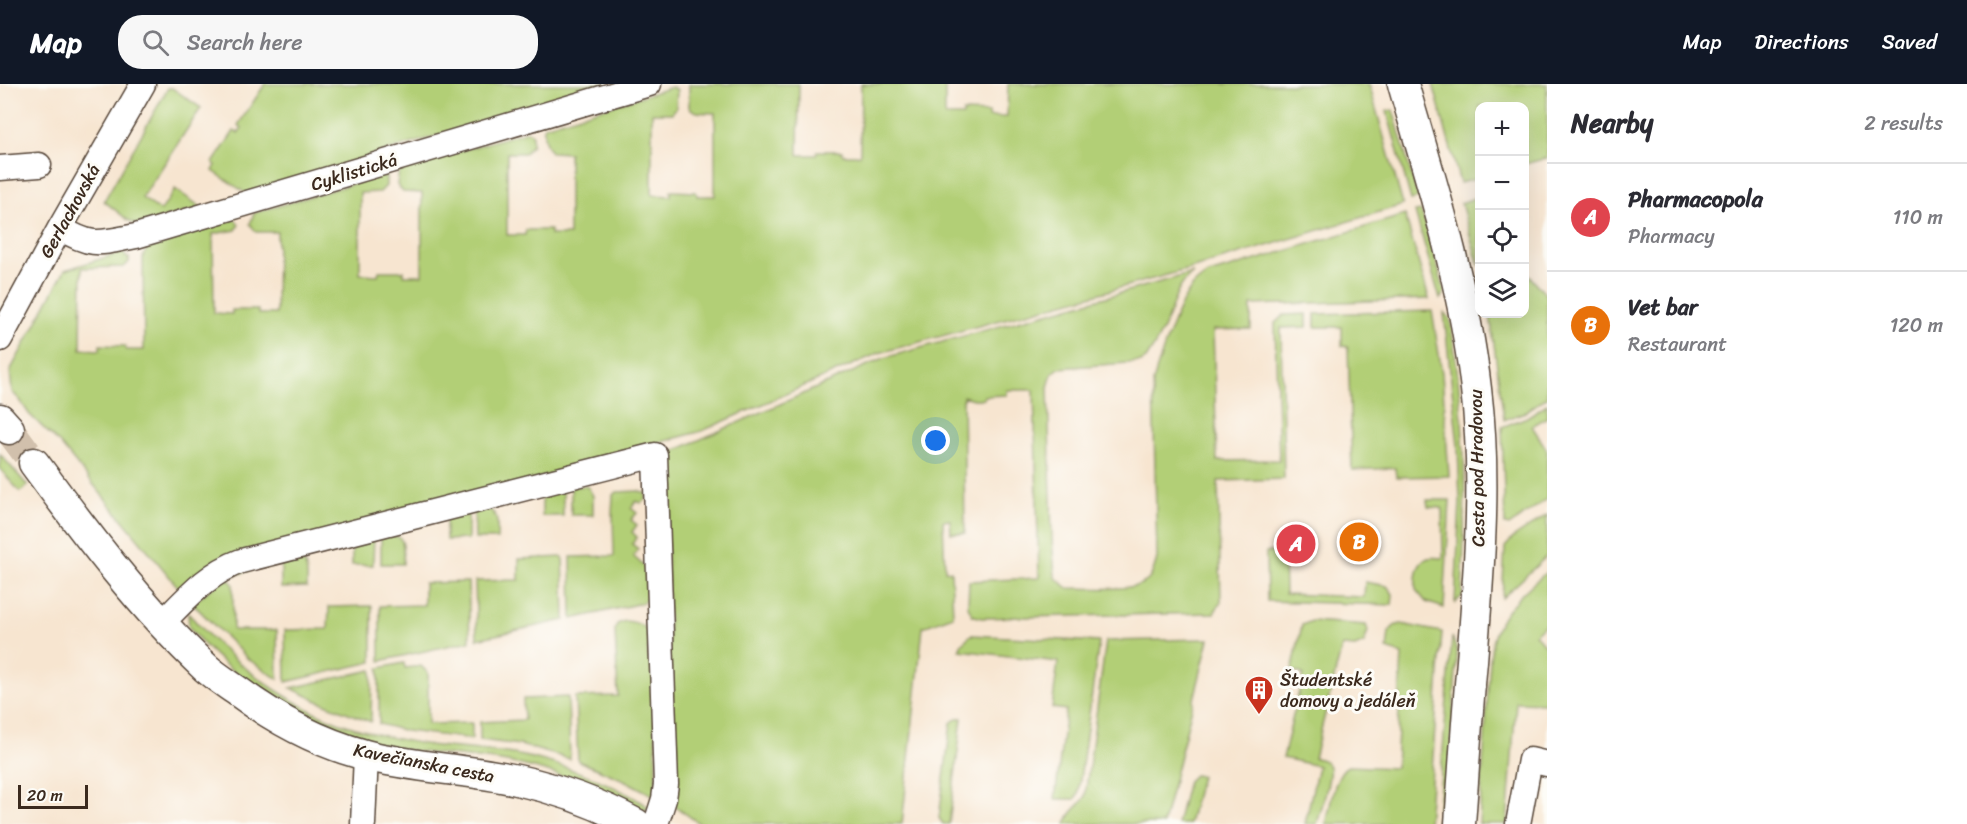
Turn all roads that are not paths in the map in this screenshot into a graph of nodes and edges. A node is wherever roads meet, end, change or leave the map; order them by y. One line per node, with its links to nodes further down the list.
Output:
1 (143, 84): 6 (street, Gerlachovská)
2 (649, 84): 6 (street, Cyklistická)
3 (1403, 84): 15 (street, Cesta pod Hradovou)
4 (39, 165): 5 (street)
5 (0, 168)
6 (60, 228): 7 (street, Gerlachovská)
7 (0, 339)
8 (34, 463): 9 (street, Kavečianska cesta)
9 (163, 622): 10 (street, Kavečianska cesta); 14 (street)
10 (366, 755): 12 (street); 13 (street, Kavečianska cesta)
11 (1547, 764): 16 (street)
12 (363, 824)
13 (636, 824)
14 (656, 824)
15 (1460, 824)
16 (1518, 824)

